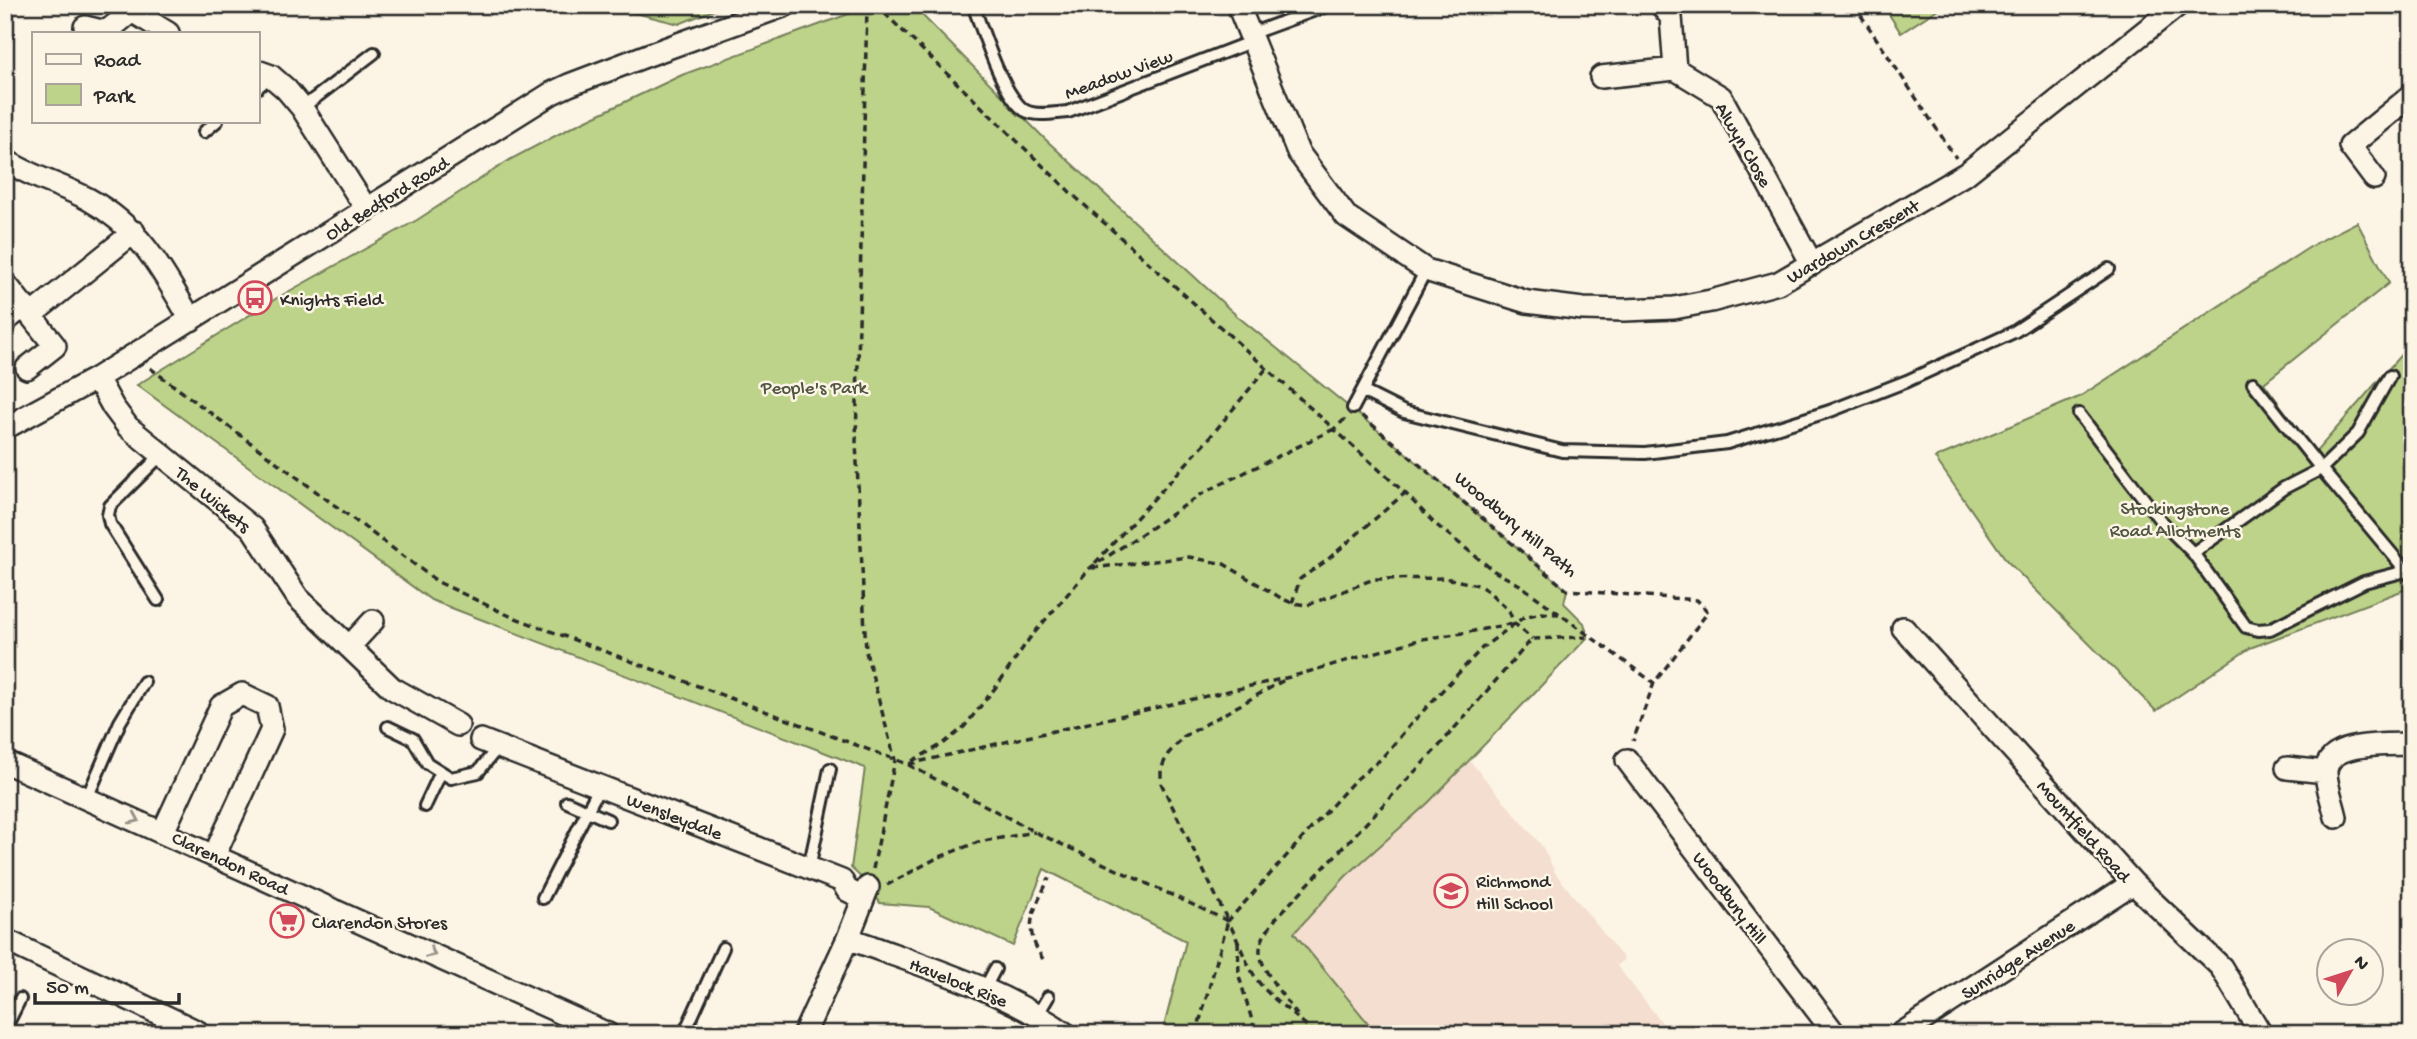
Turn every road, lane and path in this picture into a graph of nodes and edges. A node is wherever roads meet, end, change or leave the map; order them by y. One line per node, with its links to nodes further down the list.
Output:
1 (685, 5): 9 (path)
2 (786, 5): 26 (street, Old Bedford Road)
3 (974, 5): 14 (lane, Meadow View)
4 (1238, 5): 14 (street, Wardown Crescent)
5 (1329, 5): 14 (lane, Meadow View)
6 (1661, 5): 16 (street)
7 (1854, 5): 24 (path)
8 (2178, 5): 24 (street, Wardown Crescent)
9 (710, 6)
10 (85, 27): 11 (street)
11 (106, 32)
12 (106, 32): 13 (street)
13 (166, 32)
14 (1252, 38): 30 (street, Wardown Crescent)
15 (373, 53): 20 (lane)
16 (1675, 69): 17 (street); 28 (street, Alwyn Close)
17 (1601, 77)
18 (262, 78): 20 (street)
19 (2412, 95): 25 (street)
20 (302, 108): 26 (street)
21 (216, 122): 22 (lane)
22 (204, 132)
23 (6, 165): 27 (street)
24 (1967, 173): 28 (street, Wardown Crescent)
25 (2374, 178)
26 (367, 210): 33 (street, Old Bedford Road)
27 (134, 232): 32 (street); 33 (street)
28 (1812, 264): 30 (street, Wardown Crescent)
29 (2109, 268): 41 (lane)
30 (1426, 270): 41 (lane)
31 (5, 284): 32 (street)
32 (27, 310): 34 (street); 36 (street)
33 (191, 320): 35 (street, Old Bedford Road)
34 (5, 321)
35 (133, 356): 39 (street, Old Bedford Road); 68 (path)
36 (27, 368)
37 (1267, 369): 45 (path); 50 (path); 68 (path)
38 (2390, 376): 47 (lane)
39 (97, 378): 44 (street, Old Bedford Road); 46 (street, The Wickets)
40 (2253, 383): 47 (lane)
41 (1362, 391): 42 (lane)
42 (1353, 408): 45 (path); 63 (path, Woodbury Hill Path)
43 (2079, 414): 49 (lane)
44 (5, 428)
45 (1334, 429): 48 (path); 50 (path)
46 (162, 454): 52 (lane); 60 (street, The Wickets)
47 (2321, 469): 49 (lane); 51 (lane)
48 (1405, 493): 53 (path); 54 (path)
49 (2193, 553): 51 (lane)
50 (1090, 568): 53 (path); 71 (path)
51 (2409, 575)
52 (158, 600)
53 (1292, 603): 56 (path)
54 (1560, 614): 56 (path); 58 (path)
55 (373, 621): 60 (street)
56 (1514, 623): 59 (path); 61 (path); 91 (path)
57 (1903, 628): 88 (street, Mountfield Road)
58 (1588, 637): 59 (path); 63 (path)
59 (1532, 639): 100 (path)
60 (349, 647): 64 (street, The Wickets)
61 (1290, 677): 71 (path); 91 (path)
62 (144, 682): 77 (lane)
63 (1654, 683): 69 (path, Woodbury Hill Path)
64 (458, 725)
65 (388, 727): 74 (lane)
66 (489, 743): 74 (lane); 76 (street, Wensleydale)
67 (2412, 744): 75 (street)
68 (895, 760): 71 (path); 89 (path)
69 (1627, 760): 110 (street, Woodbury Hill)
70 (5, 762): 77 (street, Clarendon Road)
71 (907, 764): 84 (path)
72 (2287, 768): 75 (street)
73 (830, 769): 86 (lane)
74 (441, 772): 79 (lane)
75 (2326, 772): 81 (street)
76 (600, 786): 80 (lane); 86 (street, Wensleydale)
77 (87, 798): 83 (street, Clarendon Road, one-way to 83)
78 (567, 802): 80 (lane)
79 (425, 806)
80 (587, 811): 82 (lane); 90 (lane)
81 (2336, 817)
82 (608, 820)
83 (163, 832): 85 (street, Clarendon Road); 85 (street)
84 (1035, 832): 89 (path); 91 (path)
85 (214, 856): 103 (street, Clarendon Road, one-way to 103)
86 (809, 868): 89 (street, Wensleydale)
87 (1049, 878): 96 (path)
88 (2133, 883): 111 (street, Sunridge Avenue); 112 (street, Mountfield Road)
89 (866, 891): 92 (street)
90 (542, 898)
91 (1228, 921): 93 (path); 107 (path)
92 (848, 938): 98 (street, Havelock Rise); 105 (street)
93 (1238, 939): 100 (path); 108 (path)
94 (5, 940): 102 (street)
95 (723, 948): 104 (lane)
96 (1043, 959)
97 (995, 969): 98 (lane)
98 (984, 990): 106 (street, Havelock Rise)
99 (20, 999): 101 (lane)
100 (1299, 1017): 109 (path)
101 (5, 1028)
102 (197, 1034)
103 (608, 1034)
104 (684, 1034)
105 (804, 1034)
106 (1066, 1034)
107 (1196, 1034)
108 (1256, 1034)
109 (1315, 1034)
110 (1835, 1034)
111 (1901, 1034)
112 (2261, 1034)

